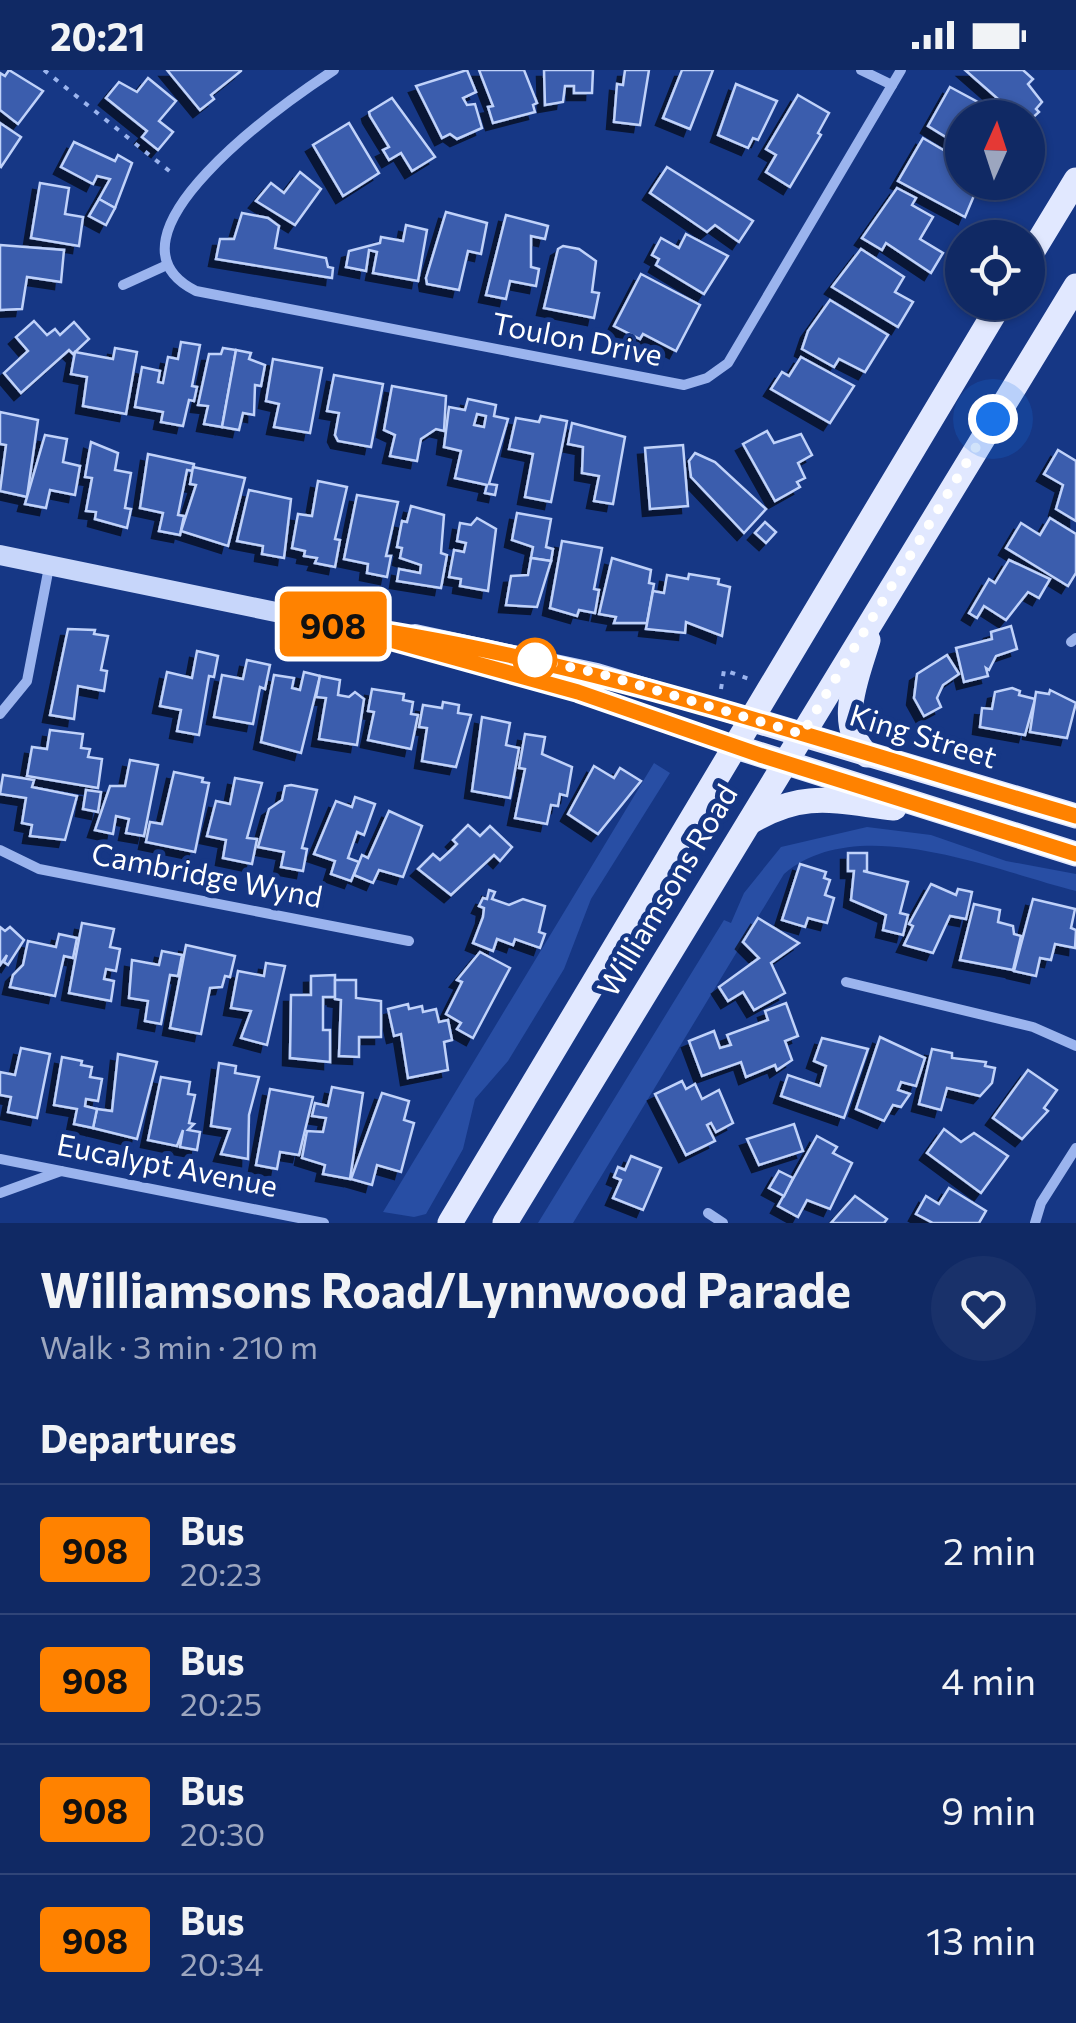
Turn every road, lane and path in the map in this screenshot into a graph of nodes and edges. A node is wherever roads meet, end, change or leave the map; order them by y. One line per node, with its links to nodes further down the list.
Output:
1 (44, 70): 6 (path)
2 (334, 70): 9 (street)
3 (861, 70): 5 (street)
4 (901, 70): 5 (street, Toulon Drive)
5 (892, 84): 9 (street, Toulon Drive)
6 (172, 174)
7 (1076, 180): 8 (main road)
8 (1045, 231)
9 (167, 265): 10 (street)
10 (122, 285)
11 (1076, 286): 15 (main road, Williamsons Road)
12 (990, 320): 18 (main road, Williamsons Road)
13 (0, 555): 14 (main road)
14 (49, 566): 16 (main road); 17 (street)
15 (878, 606): 19 (main road, Williamsons Road); 21 (main road)
16 (329, 623): 18 (main road); 20 (main road)
17 (0, 714)
18 (750, 719): 19 (main road, King Street); 20 (main road, Williamsons Road)
19 (802, 734): 21 (main road, King Street); 22 (main road, Williamsons Road)
20 (736, 747): 22 (main road); 37 (main road, Williamsons Road)
21 (867, 755): 23 (main road, King Street)
22 (784, 763): 24 (main road); 25 (main road, Williamsons Road)
23 (1076, 816)
24 (963, 818): 25 (main road); 27 (main road)
25 (746, 824): 38 (main road, Williamsons Road)
26 (0, 850): 28 (street, Cambridge Wynd)
27 (1076, 854)
28 (409, 941)
29 (846, 982): 30 (street)
30 (1076, 1046)
31 (1076, 1148): 40 (street)
32 (0, 1159): 33 (street, Eucalypt Avenue)
33 (62, 1171): 34 (street); 36 (street, Eucalypt Avenue)
34 (0, 1193)
35 (708, 1213): 39 (street)
36 (324, 1223)
37 (450, 1223)
38 (505, 1223)
39 (722, 1223)
40 (1035, 1223)

